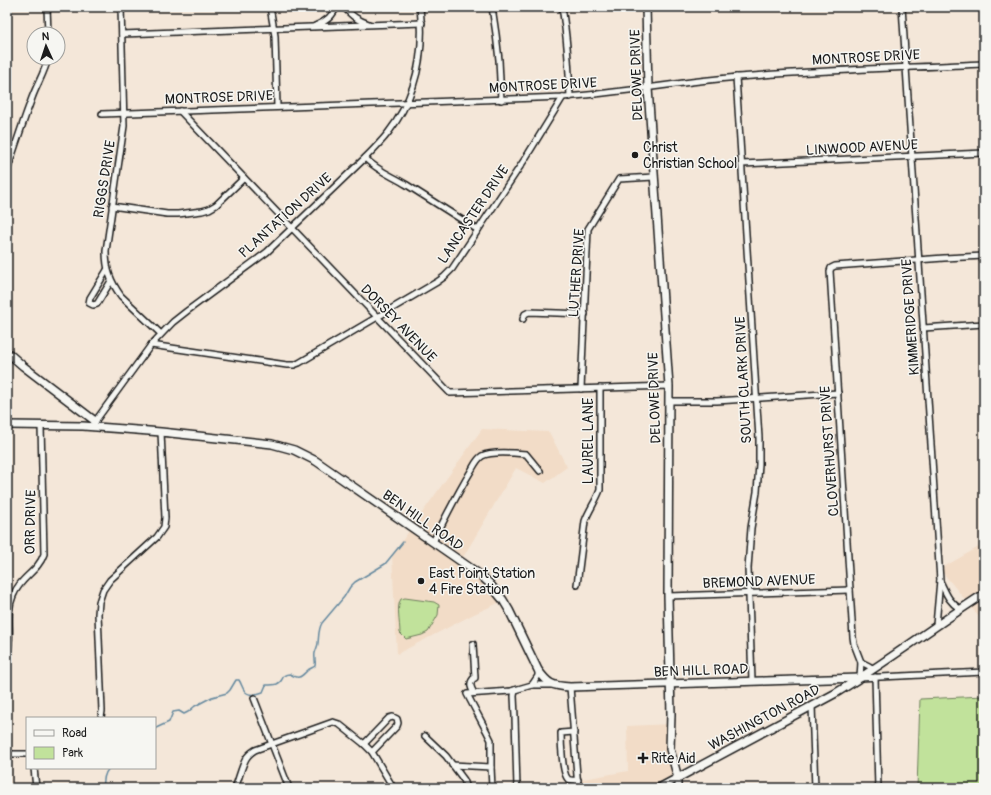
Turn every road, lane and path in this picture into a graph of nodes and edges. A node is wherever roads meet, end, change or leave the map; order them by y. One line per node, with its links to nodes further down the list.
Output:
1 (47, 7): 13 (street)
2 (121, 7): 16 (street, RIGGS DRIVE)
3 (270, 7): 15 (street)
4 (336, 7): 14 (street)
5 (344, 7): 12 (street)
6 (420, 7): 11 (street, PLANTATION DRIVE)
7 (492, 7): 24 (street)
8 (562, 7): 23 (street)
9 (646, 7): 21 (street, DELOWE DRIVE)
10 (902, 7): 19 (street, KIMMERIDGE DRIVE)
11 (422, 23): 12 (street); 25 (street, PLANTATION DRIVE)
12 (371, 25): 14 (street)
13 (48, 26)
14 (296, 28): 15 (street)
15 (274, 29): 16 (street); 26 (street)
16 (122, 34): 28 (street, RIGGS DRIVE)
17 (984, 64): 19 (street, MONTROSE DRIVE)
18 (46, 66): 34 (street)
19 (906, 67): 20 (street, MONTROSE DRIVE); 31 (street, KIMMERIDGE DRIVE)
20 (736, 77): 21 (street, MONTROSE DRIVE); 33 (street, SOUTH CLARK DRIVE)
21 (648, 88): 23 (street, MONTROSE DRIVE); 35 (street, DELOWE DRIVE)
22 (563, 97): 23 (street, MONTROSE DRIVE); 24 (street, MONTROSE DRIVE); 39 (street, LANCASTER DRIVE)
23 (570, 97)
24 (501, 100): 25 (street, MONTROSE DRIVE)
25 (406, 103): 26 (street, MONTROSE DRIVE); 32 (street, PLANTATION DRIVE)
26 (277, 107): 27 (street, MONTROSE DRIVE)
27 (180, 111): 28 (street, MONTROSE DRIVE); 36 (street, DORSEY AVENUE)
28 (125, 113): 29 (street, MONTROSE DRIVE); 37 (street, RIGGS DRIVE)
29 (102, 114)
30 (984, 153): 31 (street, LINWOOD AVENUE)
31 (912, 157): 33 (street, LINWOOD AVENUE); 41 (street, KIMMERIDGE DRIVE)
32 (365, 158): 38 (street, PLANTATION DRIVE); 39 (street)
33 (742, 164): 56 (street, SOUTH CLARK DRIVE)
34 (7, 170)
35 (654, 177): 44 (street, LUTHER DRIVE); 52 (street, DELOWE DRIVE)
36 (244, 178): 37 (street); 38 (street, DORSEY AVENUE)
37 (112, 206): 42 (street, RIGGS DRIVE)
38 (292, 228): 45 (street, DORSEY AVENUE); 49 (street, PLANTATION DRIVE)
39 (478, 230): 45 (street, LANCASTER DRIVE)
40 (984, 256): 41 (street, CLOVERHURST DRIVE)
41 (919, 260): 48 (street, KIMMERIDGE DRIVE); 55 (street, CLOVERHURST DRIVE)
42 (107, 270): 43 (street, RIGGS DRIVE); 43 (street)
43 (111, 281): 49 (street, RIGGS DRIVE)
44 (585, 314): 46 (street); 54 (street, LUTHER DRIVE)
45 (377, 317): 50 (street, LANCASTER DRIVE); 54 (street, DORSEY AVENUE)
46 (523, 319)
47 (984, 324): 48 (street)
48 (923, 328): 64 (street, KIMMERIDGE DRIVE)
49 (161, 334): 50 (street, PLANTATION DRIVE)
50 (151, 346): 58 (street, PLANTATION DRIVE)
51 (7, 352): 58 (street)
52 (669, 386): 53 (street, DORSEY AVENUE); 57 (street, DELOWE DRIVE)
53 (600, 388): 54 (street, DORSEY AVENUE); 65 (street, LAUREL LANE)
54 (581, 389)
55 (838, 393): 56 (street); 66 (street, CLOVERHURST DRIVE)
56 (757, 398): 57 (street); 67 (street, SOUTH CLARK DRIVE)
57 (669, 402): 69 (street, DELOWE DRIVE)
58 (93, 424): 60 (street, BEN HILL ROAD); 61 (street, BEN HILL ROAD)
59 (7, 425): 60 (street, BEN HILL ROAD)
60 (41, 426): 73 (street, ORR DRIVE)
61 (161, 432): 63 (street, BEN HILL ROAD); 88 (street)
62 (540, 471): 63 (street)
63 (433, 542): 75 (street, BEN HILL ROAD)
64 (940, 580): 70 (street); 71 (street, KIMMERIDGE DRIVE)
65 (577, 586)
66 (850, 590): 67 (street, BREMOND AVENUE); 74 (street, CLOVERHURST DRIVE)
67 (748, 593): 69 (street, BREMOND AVENUE); 79 (street, SOUTH CLARK DRIVE)
68 (984, 594): 70 (street, WASHINGTON ROAD)
69 (668, 596): 81 (street, DELOWE DRIVE)
70 (960, 609): 71 (street, WASHINGTON ROAD)
71 (936, 625): 77 (street, WASHINGTON ROAD)
72 (473, 644): 85 (street)
73 (7, 654)
74 (861, 662): 77 (street); 78 (street, CLOVERHURST DRIVE)
75 (538, 670): 80 (street, BEN HILL ROAD); 82 (street)
76 (984, 672): 77 (street)
77 (874, 673): 78 (street, WASHINGTON ROAD); 112 (street)
78 (860, 678): 79 (street, BEN HILL ROAD); 87 (street, WASHINGTON ROAD)
79 (752, 681): 81 (street, BEN HILL ROAD)
80 (552, 684): 82 (street); 83 (street, BEN HILL ROAD)
81 (670, 684): 83 (street, BEN HILL ROAD); 99 (street, DELOWE DRIVE)
82 (532, 685): 84 (street)
83 (570, 687): 89 (street)
84 (515, 690): 85 (street); 107 (street)
85 (474, 693): 97 (street)
86 (254, 698): 92 (street)
87 (812, 706): 99 (street, WASHINGTON ROAD); 111 (street)
88 (101, 717)
89 (574, 732): 100 (street); 100 (street)
90 (425, 736): 96 (street)
91 (364, 744): 92 (street); 93 (street); 93 (street)
92 (272, 745): 102 (street); 103 (street)
93 (372, 752): 104 (street)
94 (7, 754): 95 (street)
95 (26, 754)
96 (452, 765): 97 (street); 105 (street)
97 (491, 768): 106 (street)
98 (34, 769): 101 (street)
99 (678, 778): 109 (street, WASHINGTON ROAD); 110 (street, DELOWE DRIVE)
100 (578, 780): 108 (street)
101 (36, 788)
102 (235, 788)
103 (289, 788)
104 (391, 788)
105 (467, 788)
106 (492, 788)
107 (517, 788)
108 (578, 788)
109 (659, 788)
110 (678, 788)
111 (815, 788)
112 (878, 788)

